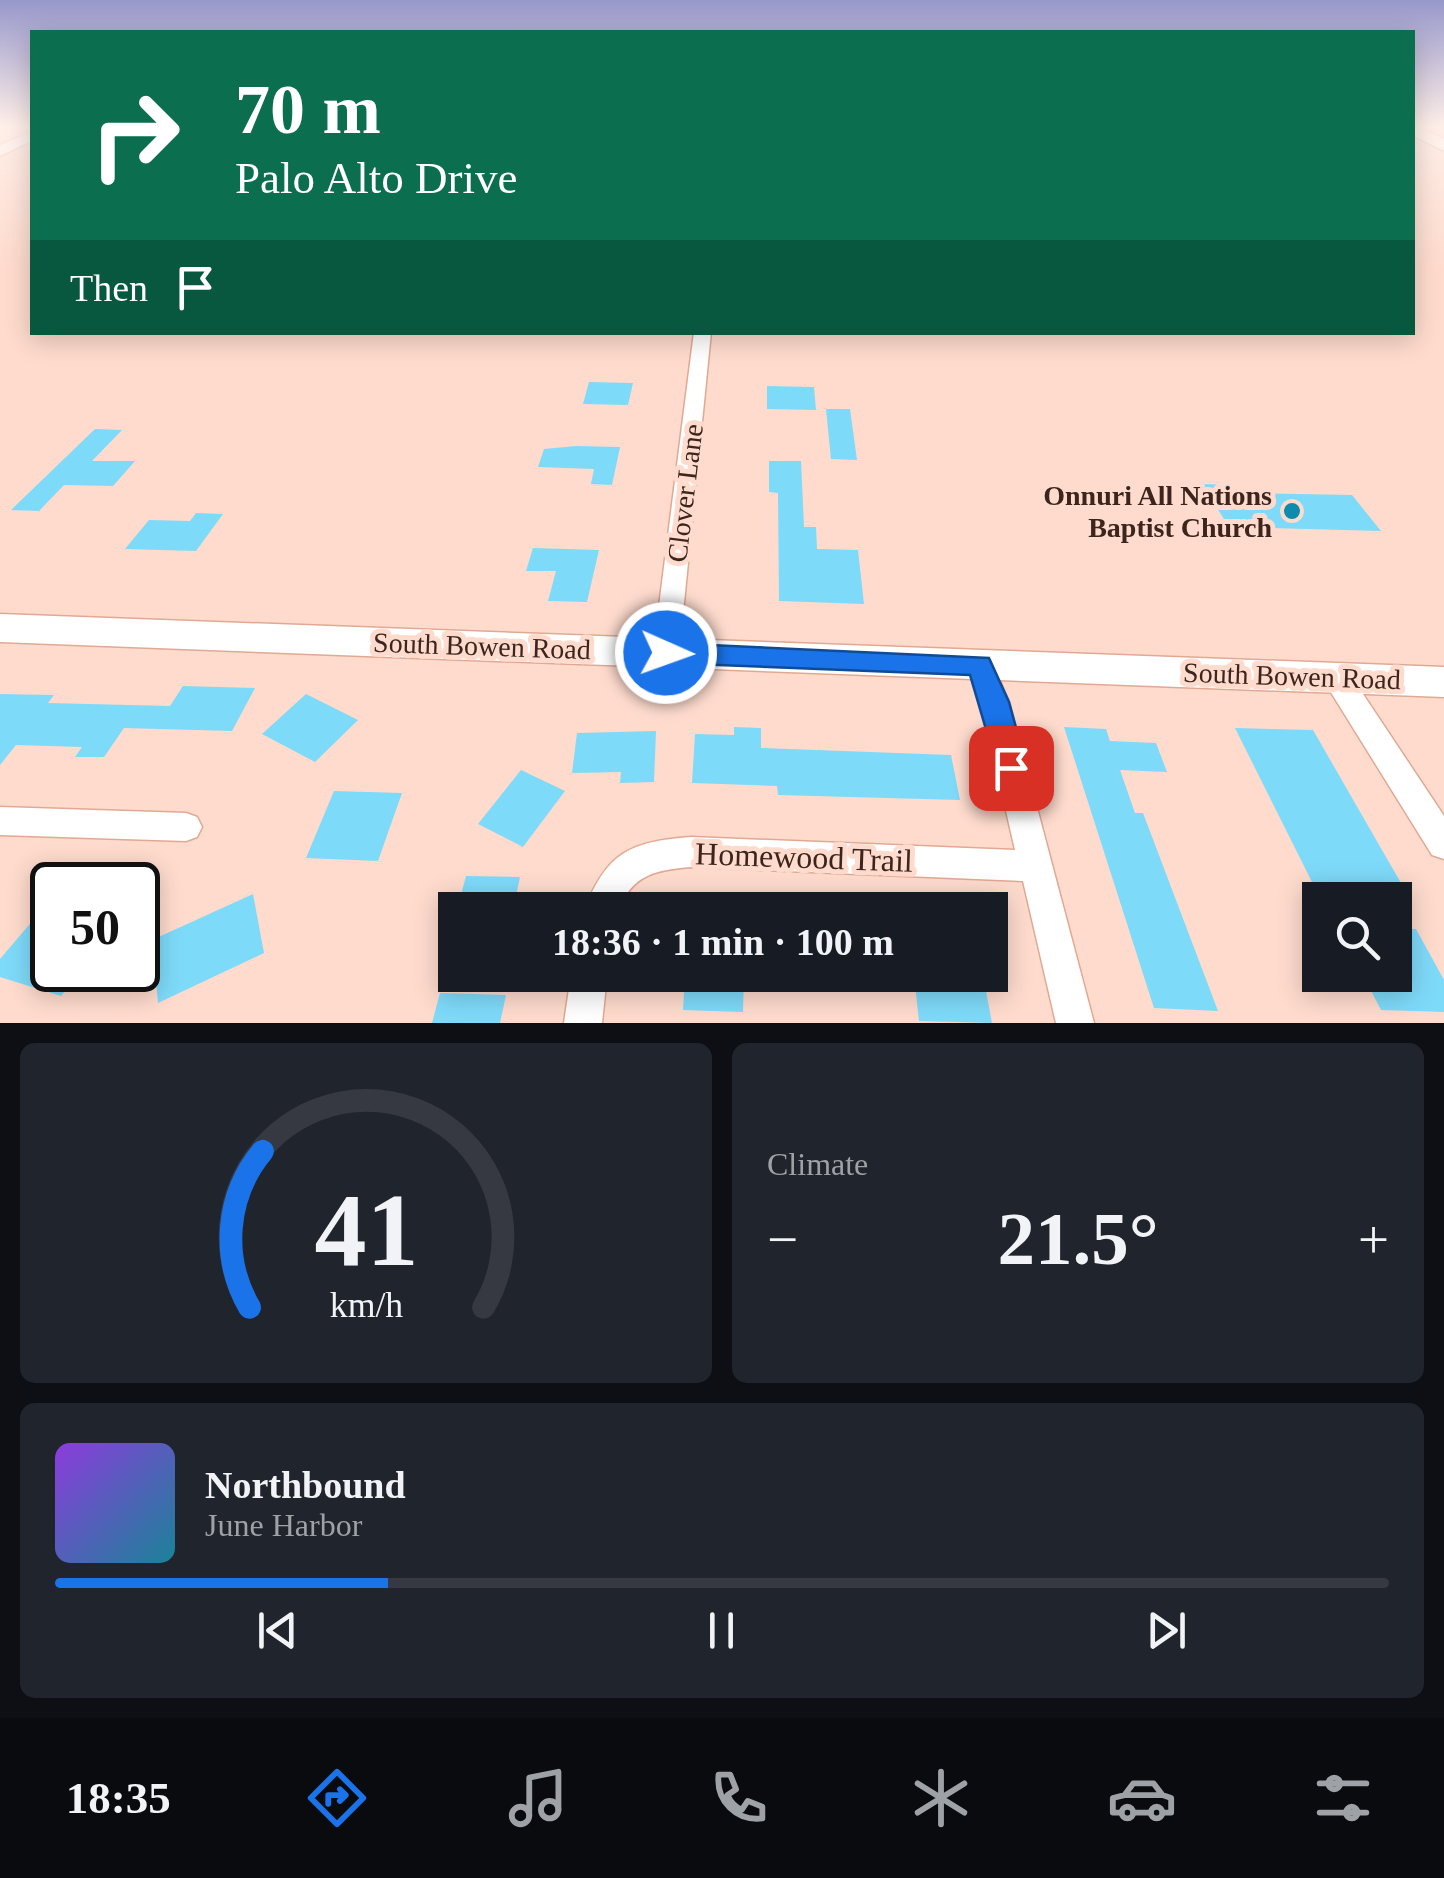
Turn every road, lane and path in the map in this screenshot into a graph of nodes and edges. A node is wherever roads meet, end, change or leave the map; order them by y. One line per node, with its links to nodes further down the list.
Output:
1 (704, 335): 3 (street, Clover Lane)
2 (0, 628): 3 (main road, South Bowen Road)
3 (666, 653): 4 (main road, South Bowen Road)
4 (980, 665): 5 (main road, South Bowen Road); 10 (street)
5 (1338, 678): 6 (main road, South Bowen Road); 9 (street)
6 (1444, 682)
7 (0, 820): 8 (street)
8 (186, 827)
9 (1444, 844)
10 (1036, 866): 11 (street, Homewood Trail); 14 (street)
11 (609, 892)
12 (588, 992): 13 (street)
13 (583, 1023)
14 (1075, 1023)

